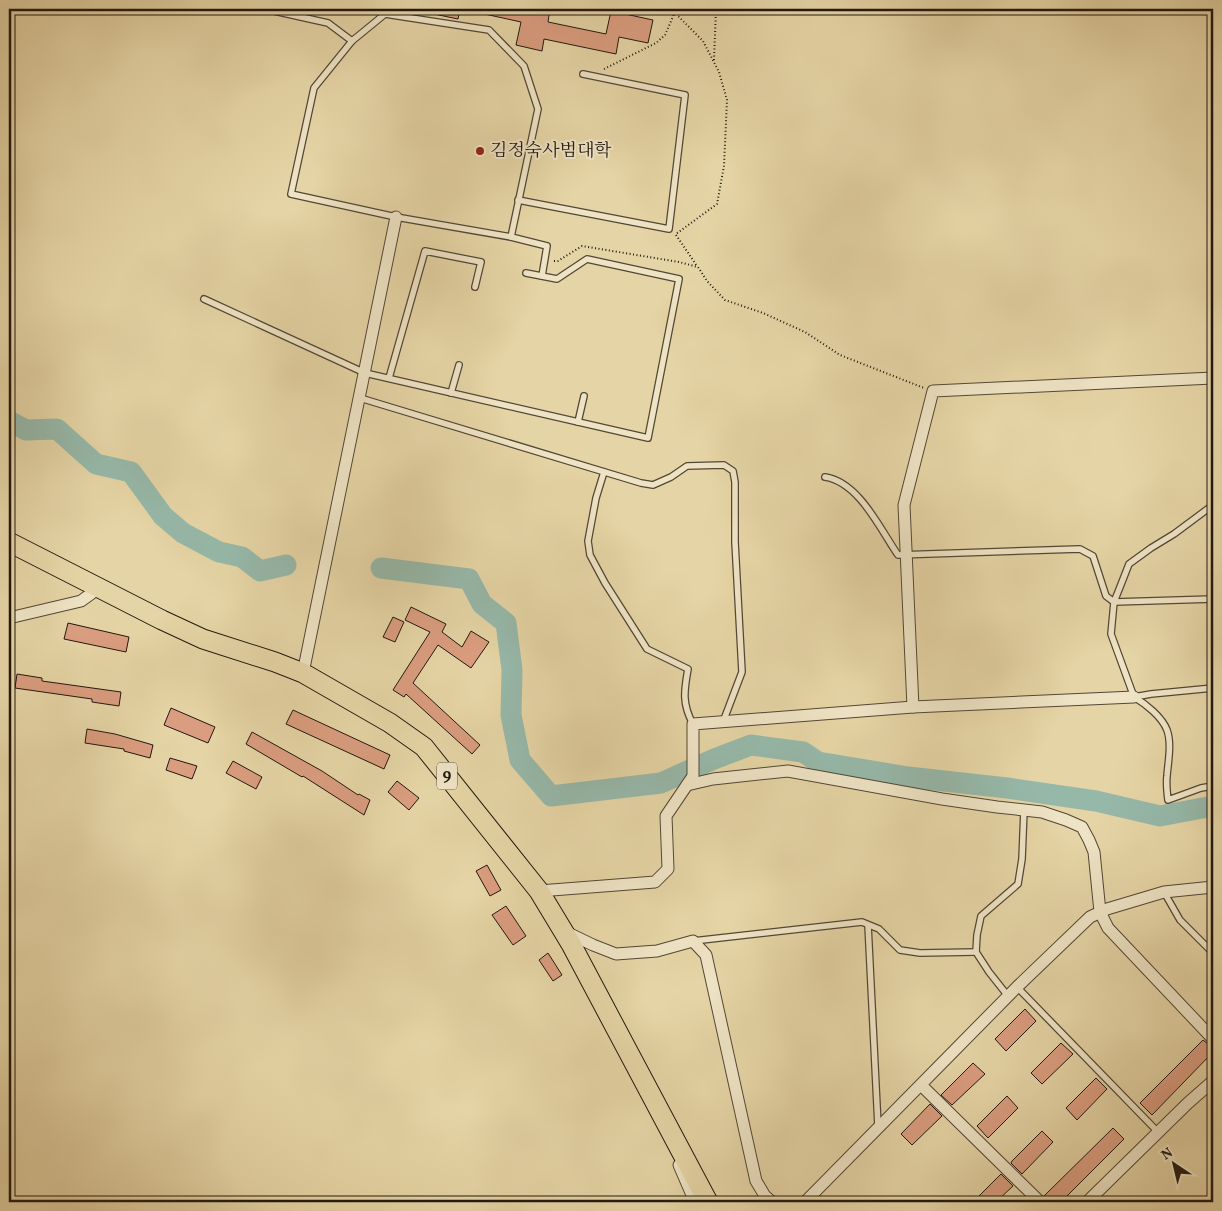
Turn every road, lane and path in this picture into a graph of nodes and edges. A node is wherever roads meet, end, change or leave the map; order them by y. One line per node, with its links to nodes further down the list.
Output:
1 (265, 9): 5 (lane)
2 (670, 9): 4 (path)
3 (716, 9): 6 (path)
4 (675, 12): 6 (path); 8 (path)
5 (352, 42): 9 (lane); 10 (lane)
6 (714, 62): 13 (path)
7 (583, 74): 8 (lane)
8 (594, 77): 9 (lane)
9 (518, 200): 11 (lane)
10 (396, 217): 11 (lane); 19 (street)
11 (511, 237): 12 (lane)
12 (544, 262): 13 (path); 15 (lane)
13 (698, 267): 22 (path)
14 (526, 273): 15 (lane)
15 (542, 276): 26 (lane)
16 (475, 287): 20 (lane)
17 (204, 299): 19 (lane)
18 (458, 365): 23 (lane)
19 (365, 373): 20 (lane); 25 (street)
20 (389, 378): 23 (lane)
21 (1213, 378): 22 (street)
22 (933, 391): 31 (street)
23 (451, 393): 26 (lane)
24 (584, 396): 26 (lane)
25 (360, 398): 27 (lane); 36 (street)
26 (578, 422)
27 (604, 472): 40 (lane); 41 (lane)
28 (826, 477): 31 (lane)
29 (1213, 505): 34 (lane)
30 (9, 542): 32 (main road, 9)
31 (906, 556): 34 (lane); 39 (street)
32 (99, 588): 35 (street); 36 (main road, 9)
33 (1213, 599): 34 (lane)
34 (1114, 602): 38 (lane)
35 (9, 618)
36 (303, 673): 46 (main road, 9)
37 (1213, 688): 38 (lane)
38 (1134, 698): 39 (street); 43 (lane)
39 (913, 707): 40 (street)
40 (723, 722): 41 (street)
41 (693, 724): 42 (street)
42 (690, 780): 44 (street); 46 (street)
43 (1213, 786)
44 (1024, 810): 48 (street); 52 (lane)
45 (1213, 887): 47 (street)
46 (538, 891): 50 (main road, 9)
47 (1164, 892): 48 (street); 53 (lane)
48 (1100, 912): 54 (street); 56 (street)
49 (868, 925): 51 (lane); 52 (lane); 60 (lane)
50 (562, 930): 51 (street); 59 (main road, 9)
51 (693, 941): 64 (street)
52 (976, 952): 55 (lane)
53 (1213, 952)
54 (1017, 987): 55 (street); 61 (lane)
55 (1008, 996): 58 (street)
56 (1213, 1039)
57 (1213, 1081): 61 (street)
58 (921, 1085): 60 (street); 66 (street)
59 (656, 1105): 62 (street); 63 (main road, 9)
60 (878, 1128): 65 (street)
61 (1158, 1132): 67 (street)
62 (695, 1202)
63 (708, 1202)
64 (772, 1202)
65 (805, 1202)
66 (1040, 1202)
67 (1088, 1202)

